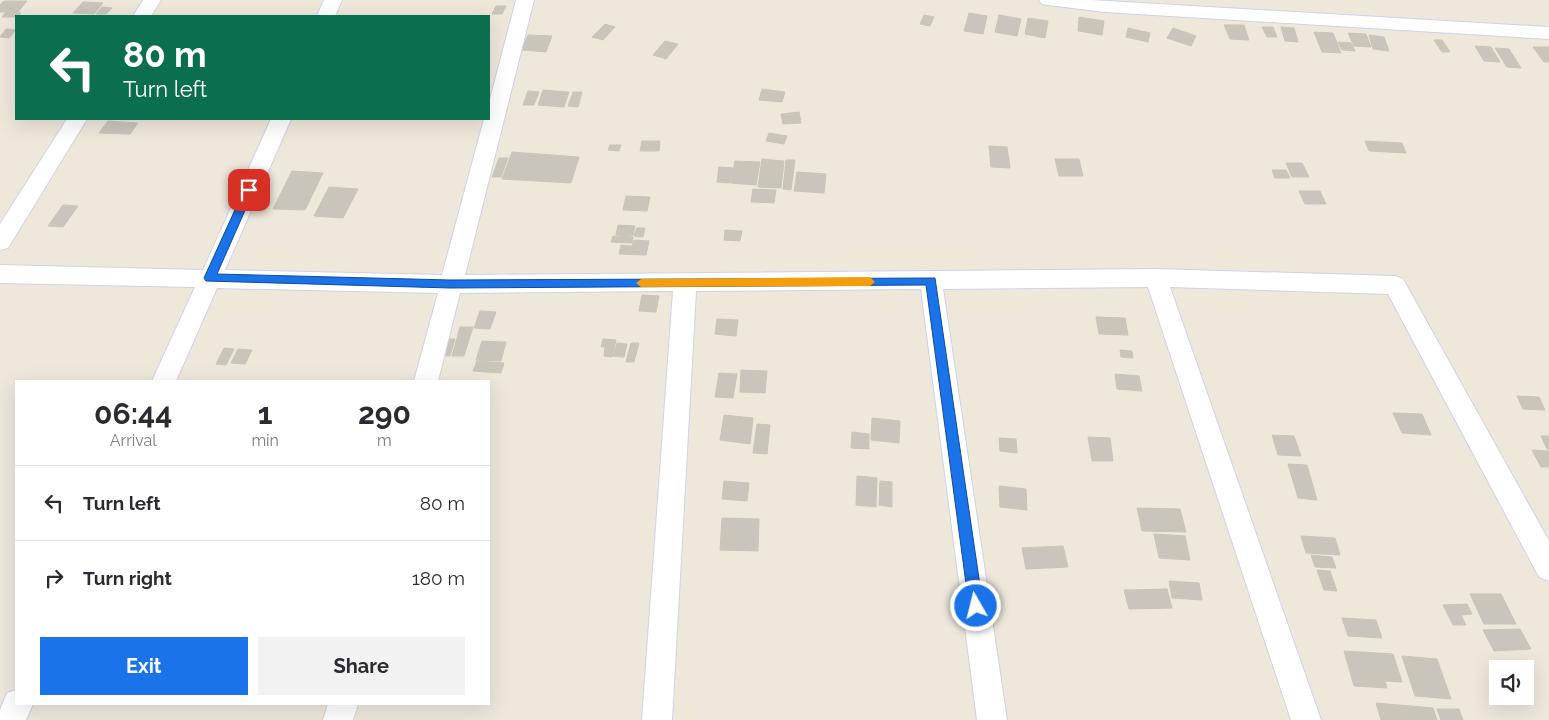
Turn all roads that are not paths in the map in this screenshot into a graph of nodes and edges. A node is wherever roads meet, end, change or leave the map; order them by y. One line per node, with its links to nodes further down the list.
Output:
1 (152, 0): 5 (street)
2 (333, 0): 6 (street)
3 (525, 0): 16 (street)
4 (1048, 0): 7 (street)
5 (143, 15)
6 (326, 15)
7 (1549, 33)
8 (76, 120): 10 (street)
9 (281, 120): 12 (street)
10 (0, 242)
11 (0, 274): 12 (street)
12 (210, 278): 16 (street); 17 (street)
13 (1156, 278): 14 (street); 19 (street); 26 (street)
14 (931, 281): 15 (street); 25 (street)
15 (685, 283): 16 (street); 24 (street)
16 (450, 284): 18 (street)
17 (164, 380)
18 (426, 380)
19 (1549, 568)
20 (18, 705): 22 (street)
21 (343, 705): 23 (street)
22 (11, 720)
23 (338, 720)
24 (657, 720)
25 (992, 720)
26 (1306, 720)

